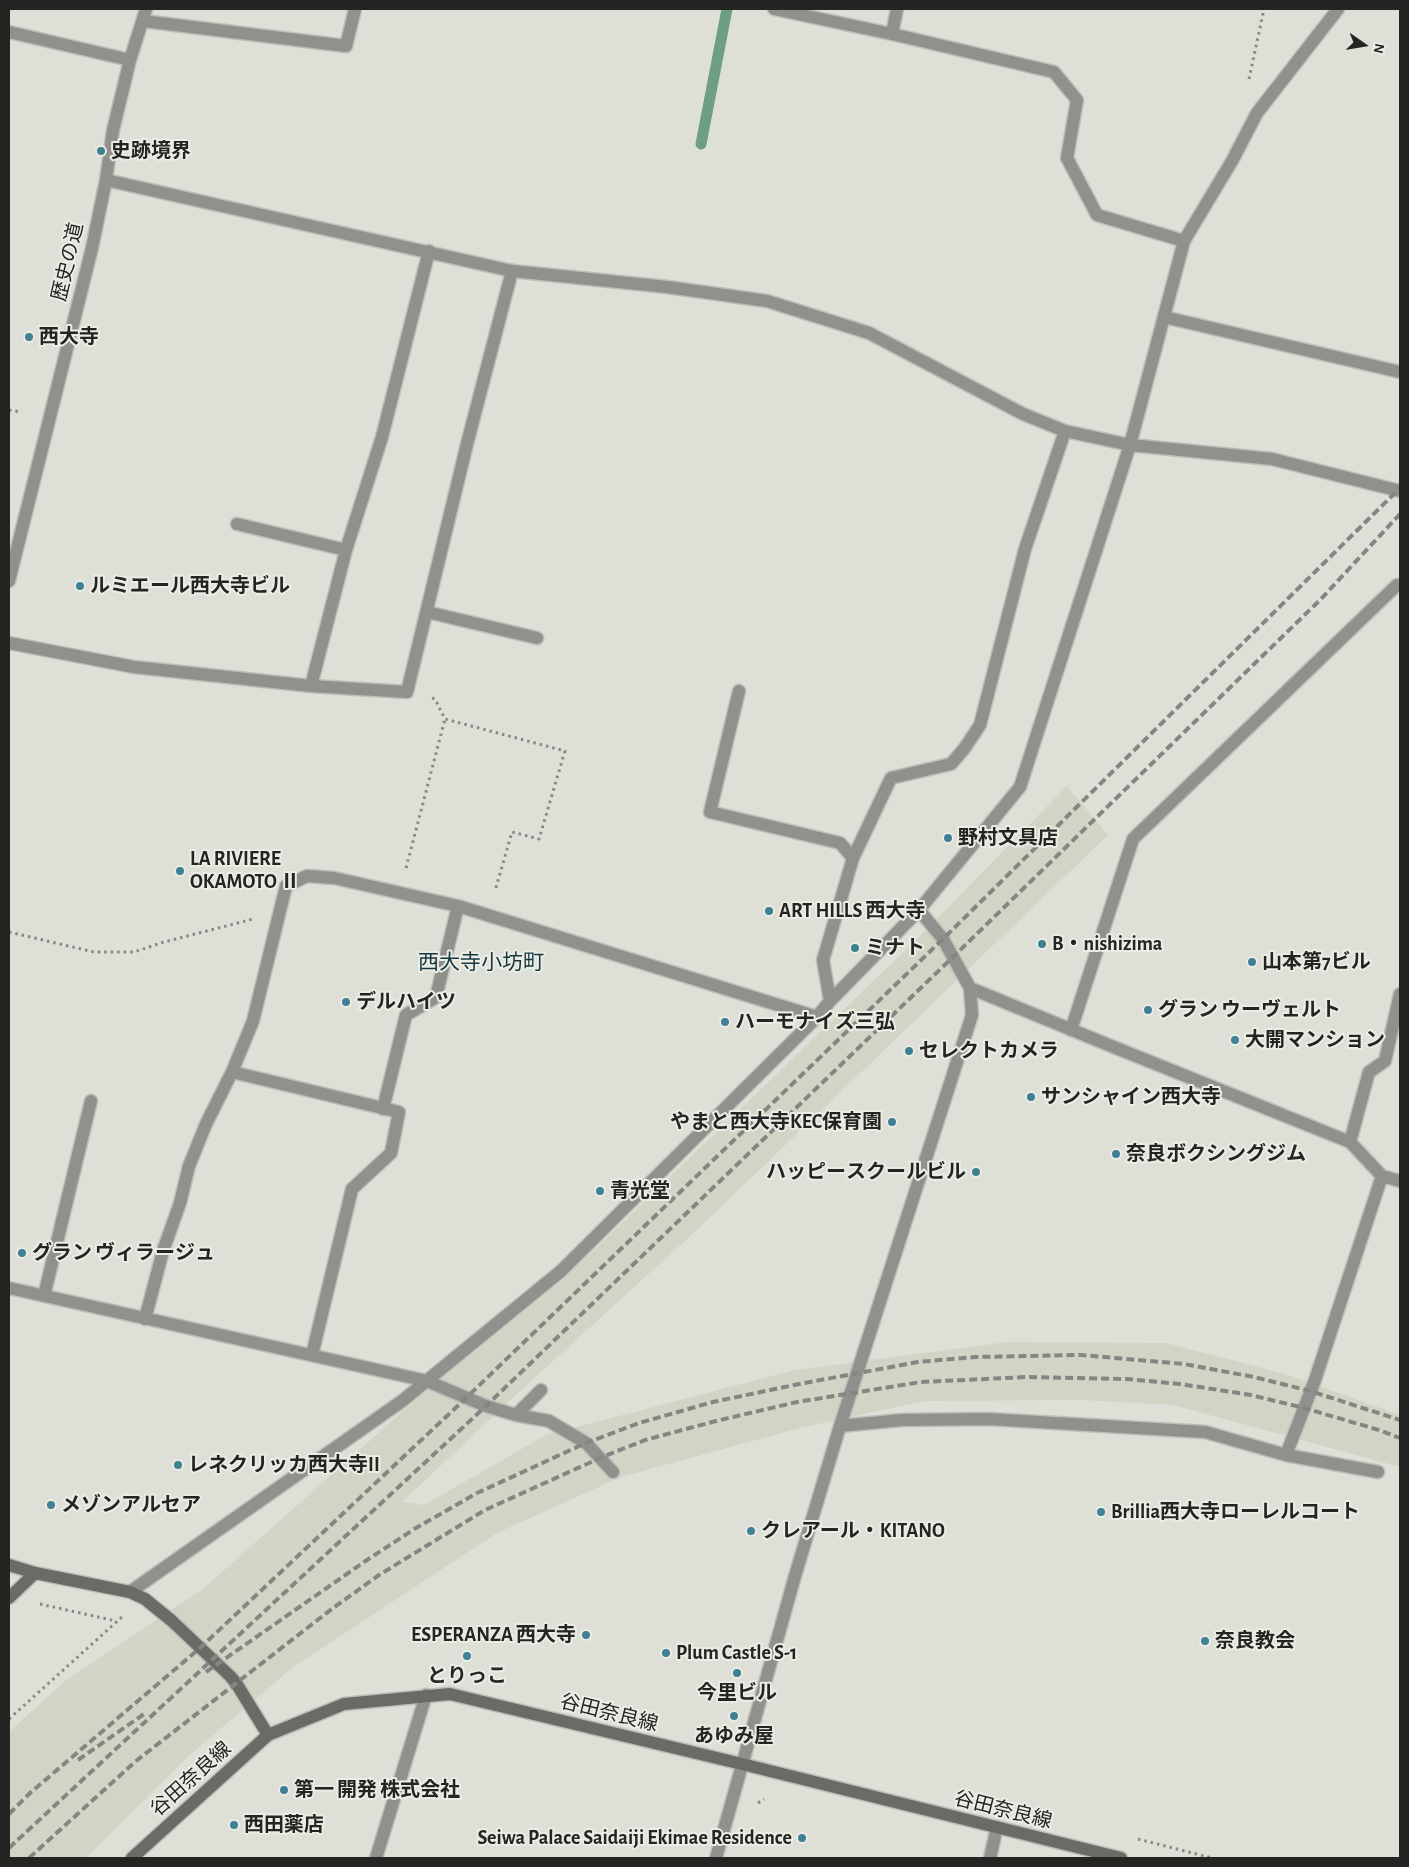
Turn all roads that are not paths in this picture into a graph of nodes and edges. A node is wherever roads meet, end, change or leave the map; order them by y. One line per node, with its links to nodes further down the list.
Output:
1 (355, 9): 5 (street)
2 (774, 9): 7 (street)
3 (897, 9): 7 (street)
4 (1338, 9): 10 (street)
5 (144, 15): 8 (street, 歴史の道)
6 (9, 32): 8 (street)
7 (892, 34): 10 (street)
8 (130, 60): 9 (street, 歴史の道)
9 (106, 180): 11 (street); 20 (street, 歴史の道)
10 (1184, 241): 13 (street)
11 (429, 251): 12 (street); 19 (street)
12 (512, 271): 15 (street); 22 (street)
13 (1164, 317): 14 (street); 16 (street)
14 (1400, 372)
15 (1065, 431): 16 (street); 27 (street)
16 (1130, 445): 17 (street); 29 (street)
17 (1400, 491)
18 (237, 524): 19 (street)
19 (346, 550): 25 (street)
20 (9, 581)
21 (1400, 586): 34 (street)
22 (427, 612): 23 (street); 25 (street)
23 (538, 638)
24 (9, 644): 25 (street)
25 (311, 686)
26 (739, 691): 27 (street)
27 (852, 858): 32 (street)
28 (458, 906): 33 (street); 35 (street); 37 (street)
29 (919, 910): 30 (street); 32 (street)
30 (970, 988): 34 (street); 48 (street)
31 (1400, 994): 38 (street)
32 (830, 1001): 33 (street)
33 (817, 1017): 45 (street)
34 (1071, 1030): 38 (street)
35 (232, 1072): 37 (street); 43 (street)
36 (91, 1101): 42 (street)
37 (383, 1109): 44 (street)
38 (1350, 1142): 39 (street)
39 (1382, 1176): 40 (street); 49 (street)
40 (1400, 1181)
41 (9, 1288): 42 (street)
42 (44, 1296): 43 (street)
43 (145, 1319): 44 (street)
44 (312, 1355): 45 (street)
45 (427, 1381): 47 (street); 54 (street)
46 (541, 1390): 47 (street)
47 (516, 1415): 50 (street)
48 (840, 1426): 49 (street); 58 (street)
49 (1286, 1454): 51 (street)
50 (613, 1472)
51 (1378, 1472)
52 (9, 1565): 53 (main road)
53 (35, 1573): 54 (main road); 55 (main road)
54 (130, 1592): 57 (main road)
55 (9, 1598)
56 (426, 1696): 57 (main road, 谷田奈良線); 58 (main road, 谷田奈良線); 61 (street)
57 (268, 1734): 60 (main road, 谷田奈良線)
58 (742, 1764): 59 (main road, 谷田奈良線); 62 (street)
59 (997, 1827): 63 (street); 64 (main road, 谷田奈良線)
60 (132, 1858)
61 (376, 1858)
62 (716, 1858)
63 (990, 1858)
64 (1121, 1858)

